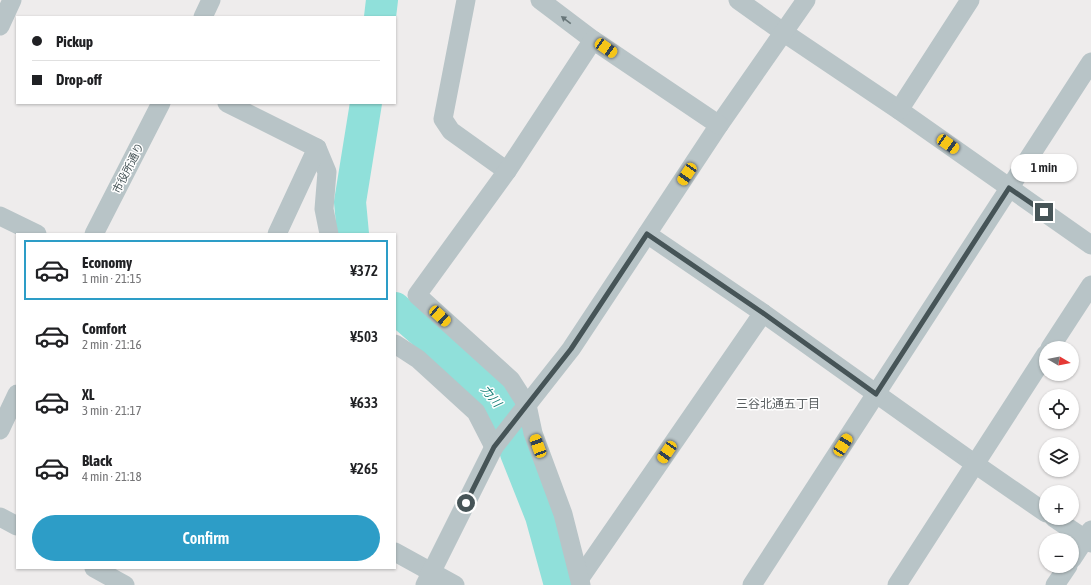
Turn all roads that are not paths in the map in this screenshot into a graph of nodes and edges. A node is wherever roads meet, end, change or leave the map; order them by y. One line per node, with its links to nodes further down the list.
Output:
1 (12, 0): 9 (street)
2 (211, 0): 8 (street)
3 (466, 0): 18 (street)
4 (540, 0): 11 (street, one-way to 4)
5 (738, 0): 10 (street)
6 (806, 0): 10 (street)
7 (970, 0): 15 (street)
8 (203, 16)
9 (0, 26)
10 (783, 32): 15 (street); 16 (street)
11 (593, 40): 16 (street); 18 (street)
12 (1091, 62): 19 (street)
13 (160, 104): 22 (street, 市役所通り)
14 (229, 104): 17 (street)
15 (899, 110): 19 (street)
16 (719, 125): 25 (street)
17 (317, 148): 23 (street); 24 (street)
18 (507, 171): 34 (street)
19 (1009, 188): 26 (street); 32 (street)
20 (0, 216): 21 (street)
21 (36, 233)
22 (95, 233)
23 (277, 233)
24 (329, 233)
25 (647, 234): 28 (street); 34 (street)
26 (1091, 245)
27 (1091, 285): 29 (street)
28 (763, 313): 32 (street); 49 (street)
29 (1055, 341)
30 (396, 345): 36 (street)
31 (1039, 365): 37 (street)
32 (876, 394): 37 (street); 51 (street)
33 (16, 396): 35 (street)
34 (524, 409): 36 (street); 49 (street)
35 (0, 430)
36 (496, 444): 47 (street)
37 (974, 464): 38 (street); 52 (street)
38 (1039, 508)
39 (0, 517): 40 (street)
40 (16, 525)
41 (1067, 525): 42 (street)
42 (1089, 537): 43 (street)
43 (1079, 550)
44 (396, 553): 47 (street)
45 (96, 569): 48 (street)
46 (1063, 573): 53 (street)
47 (428, 578): 50 (street)
48 (117, 579)
49 (581, 582)
50 (455, 585)
51 (752, 585)
52 (897, 585)
53 (1055, 585)

